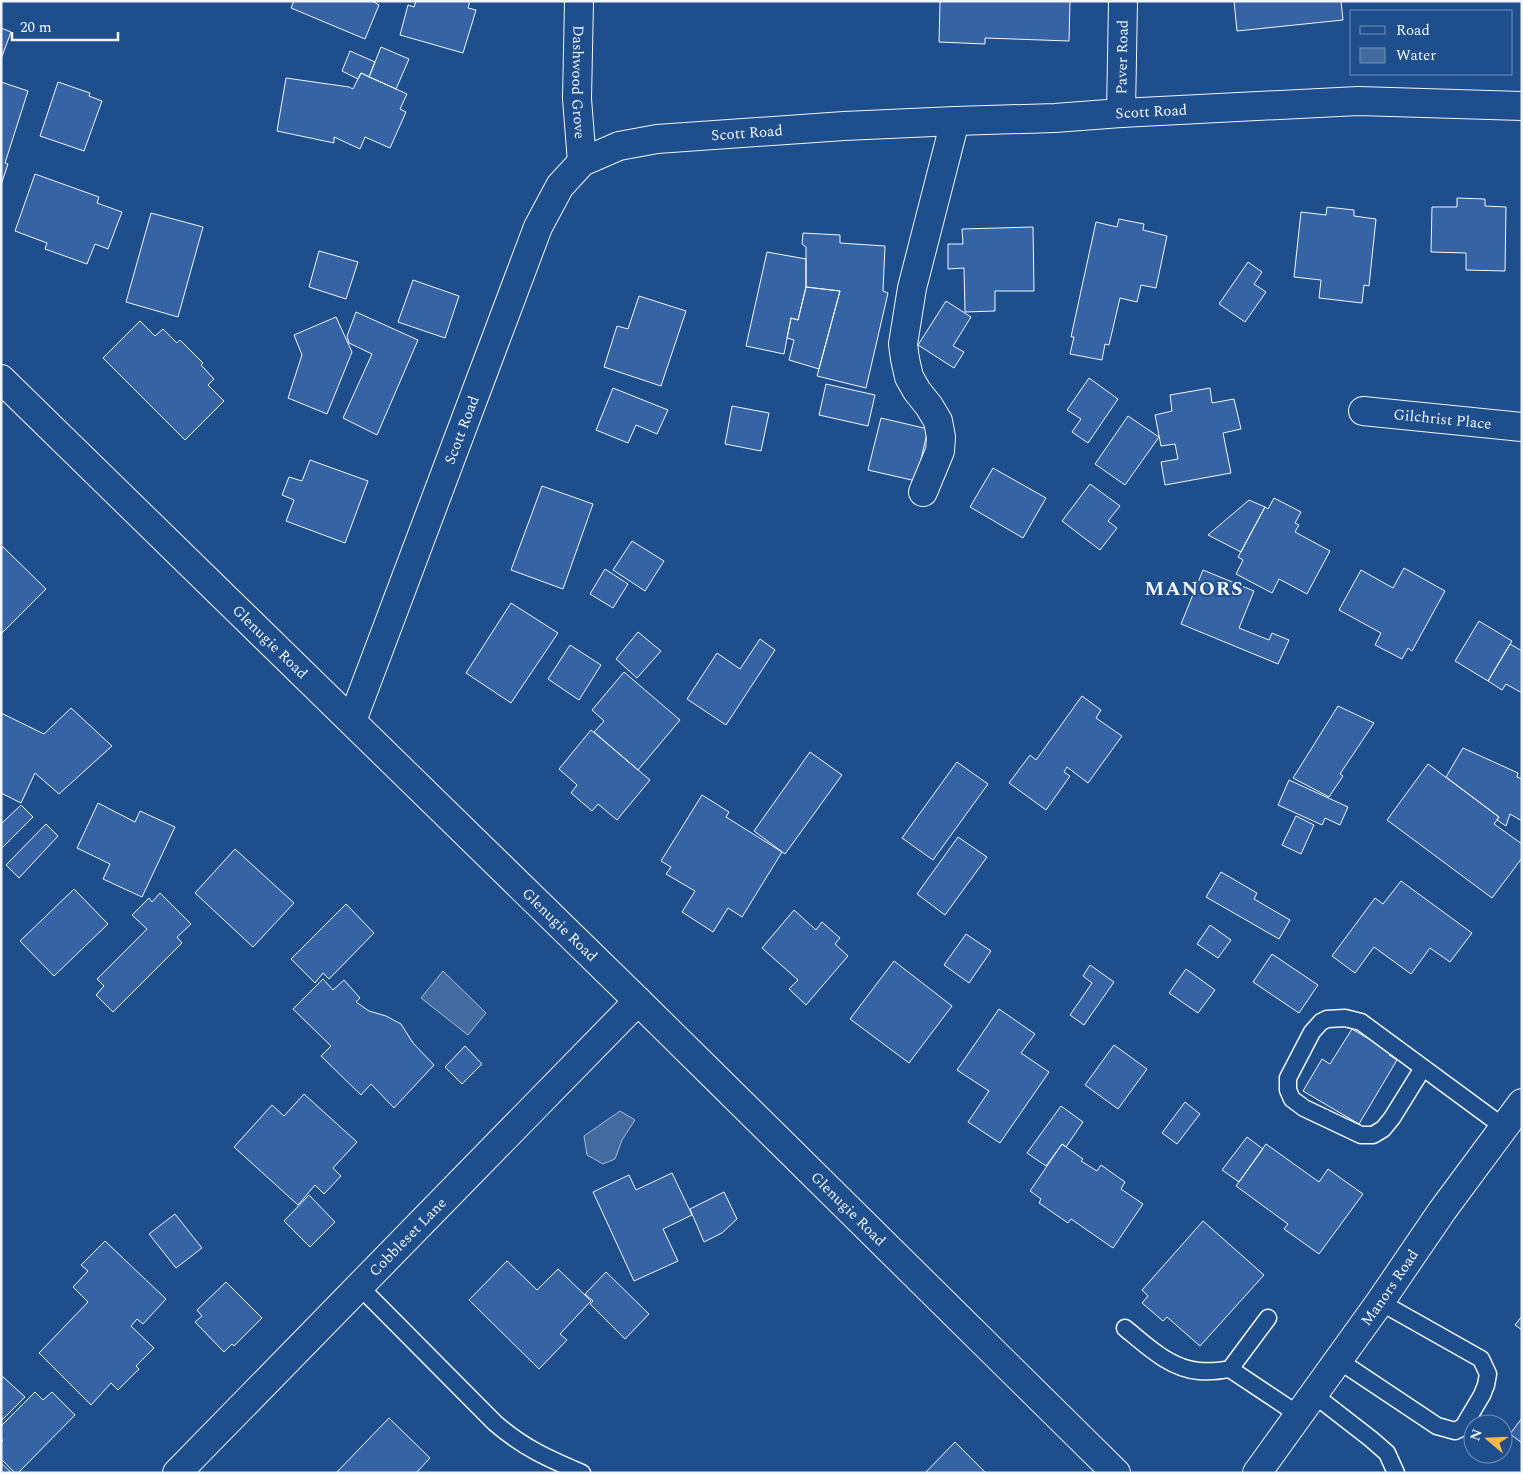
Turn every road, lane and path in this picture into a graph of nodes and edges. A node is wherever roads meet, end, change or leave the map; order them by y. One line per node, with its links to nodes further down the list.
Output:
1 (579, 1): 6 (street, Dashwood Grove)
2 (1123, 1): 4 (street, Paver Road)
3 (1522, 106): 4 (street, Scott Road)
4 (1121, 113): 5 (street, Scott Road)
5 (955, 121): 6 (street, Scott Road); 10 (street)
6 (582, 162): 11 (street, Scott Road)
7 (1, 378): 11 (street, Glenugie Road)
8 (1363, 411): 9 (street, Gilchrist Place)
9 (1522, 427)
10 (923, 492)
11 (352, 721): 12 (street, Glenugie Road)
12 (638, 1001): 16 (street, Cobbleset Lane); 25 (street, Glenugie Road)
13 (1423, 1068): 13 (lane); 15 (lane)
14 (1522, 1104): 15 (street, Manors Road)
15 (1504, 1128): 17 (street, Manors Road)
16 (359, 1286): 23 (street, Cobbleset Lane); 24 (lane)
17 (1380, 1302): 20 (street, Manors Road); 20 (lane)
18 (1268, 1318): 21 (lane)
19 (1125, 1328): 21 (lane)
20 (1338, 1360): 22 (street, Manors Road)
21 (1230, 1369): 22 (lane)
22 (1306, 1405): 26 (street, Manors Road); 27 (lane)
23 (177, 1473)
24 (582, 1473)
25 (1116, 1473)
26 (1257, 1473)
27 (1396, 1473)

